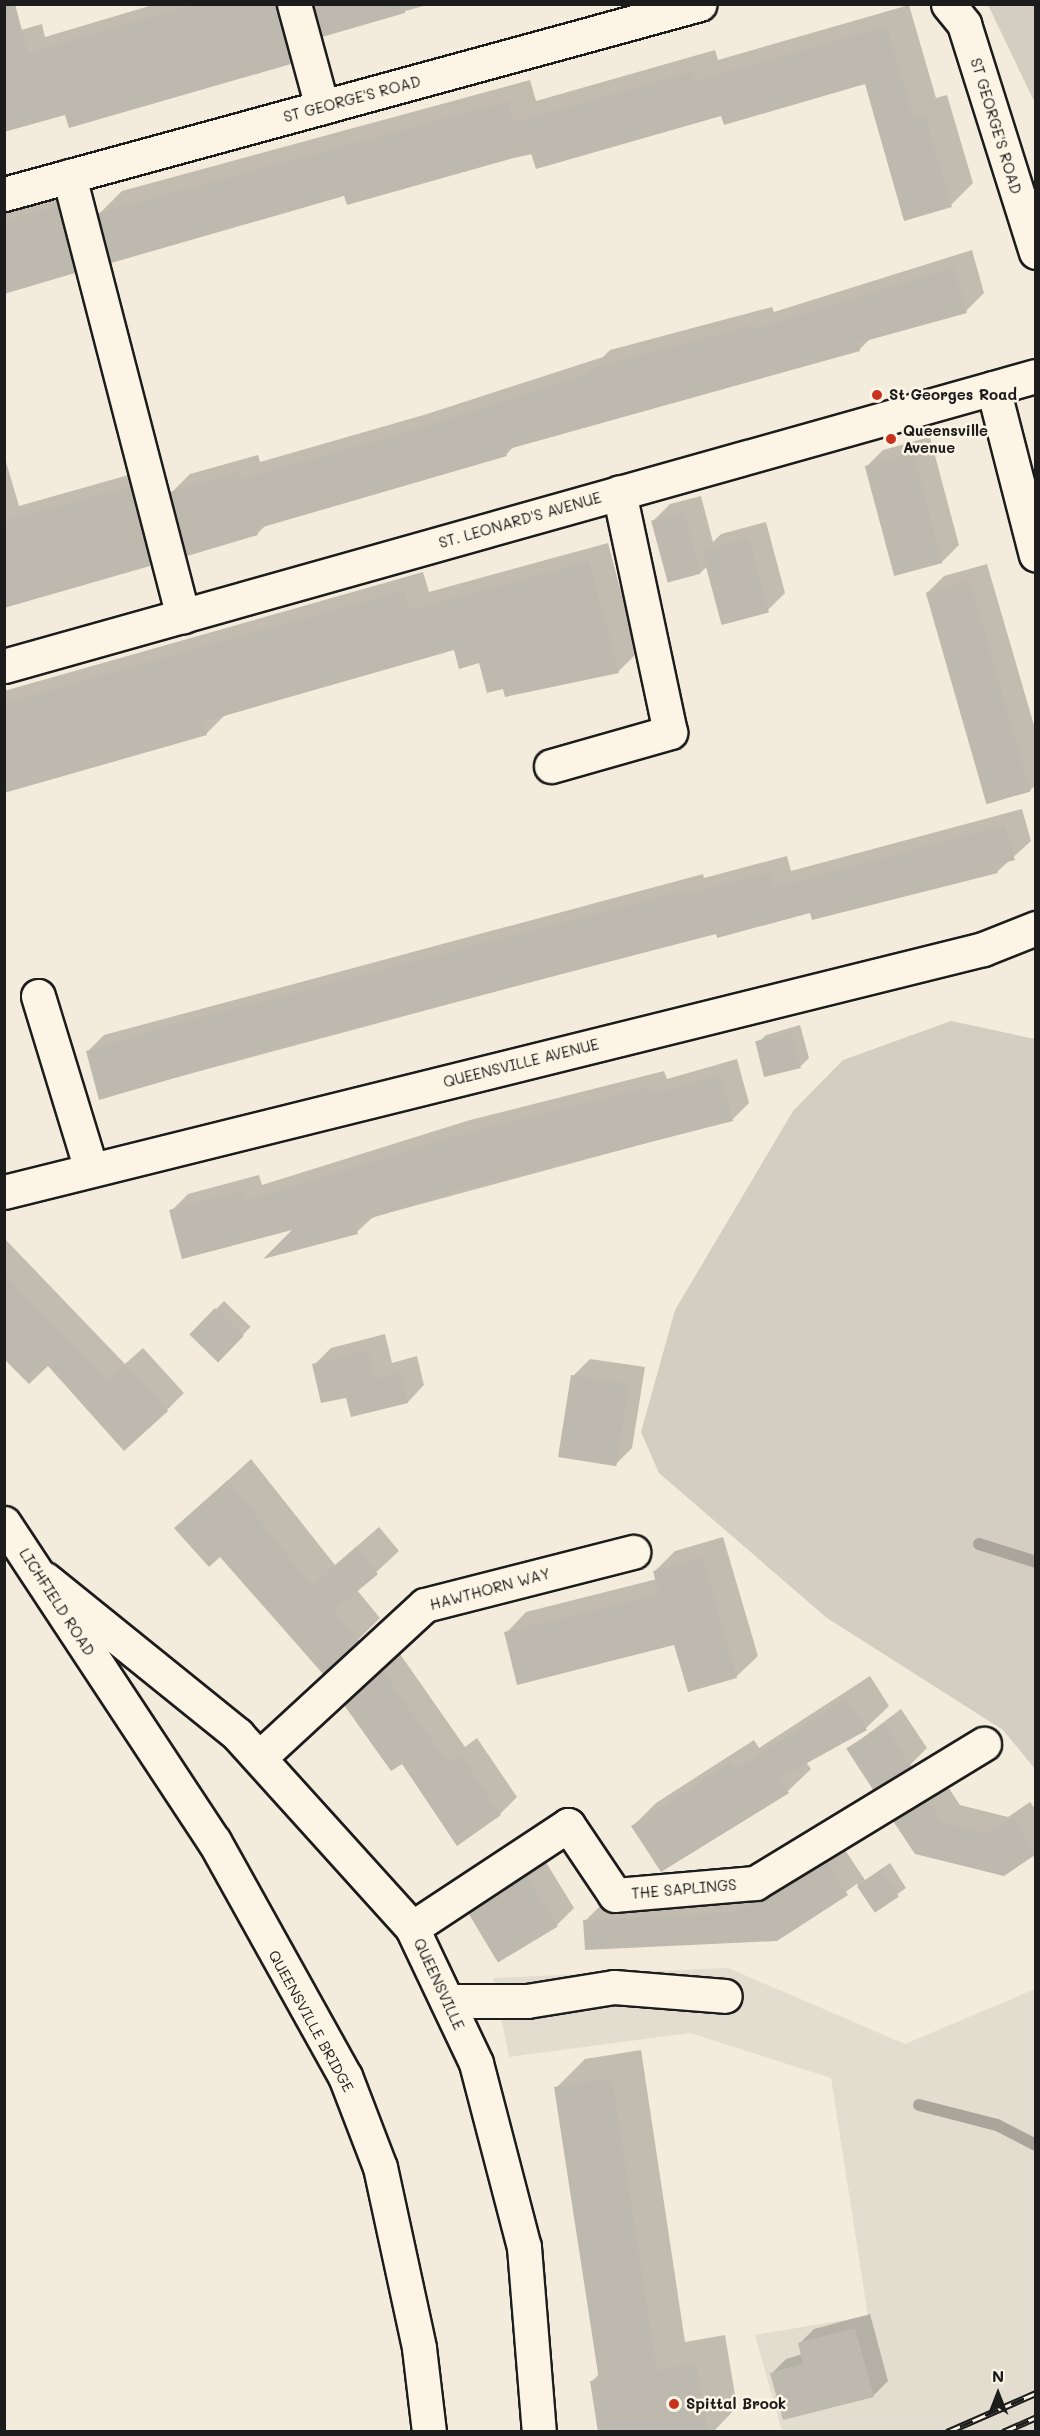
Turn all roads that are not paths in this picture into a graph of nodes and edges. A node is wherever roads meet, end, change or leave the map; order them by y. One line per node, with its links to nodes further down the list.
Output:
1 (294, 4): 4 (main road)
2 (700, 4): 4 (main road, ST GEORGE'S ROAD)
3 (948, 4): 7 (main road, ST GEORGE'S ROAD)
4 (322, 107): 5 (main road, ST GEORGE'S ROAD)
5 (69, 176): 6 (main road, ST GEORGE'S ROAD); 12 (main road)
6 (4, 194)
7 (1035, 252)
8 (1035, 376): 9 (main road, ST. LEONARD'S AVENUE)
9 (993, 388): 10 (main road, ST. LEONARD'S AVENUE); 11 (main road)
10 (619, 492): 12 (main road, ST. LEONARD'S AVENUE); 14 (main road)
11 (1035, 555)
12 (183, 617): 13 (main road, ST. LEONARD'S AVENUE)
13 (4, 666)
14 (550, 766)
15 (1035, 928): 17 (main road, QUEENSVILLE AVENUE)
16 (38, 996): 17 (main road)
17 (91, 1169): 18 (main road, QUEENSVILLE AVENUE)
18 (4, 1192)
19 (4, 1523): 21 (main road, LICHFIELD ROAD)
20 (633, 1552): 24 (main road, HAWTHORN WAY)
21 (45, 1579): 22 (main road, LICHFIELD ROAD); 24 (main road, QUEENSVILLE)
22 (108, 1683): 28 (main road, QUEENSVILLE BRIDGE)
23 (984, 1744): 25 (main road, THE SAPLINGS)
24 (260, 1757): 25 (main road, QUEENSVILLE)
25 (412, 1928): 27 (main road, QUEENSVILLE)
26 (725, 1996): 27 (main road)
27 (447, 2001): 29 (main road, QUEENSVILLE)
28 (429, 2432)
29 (539, 2432)

